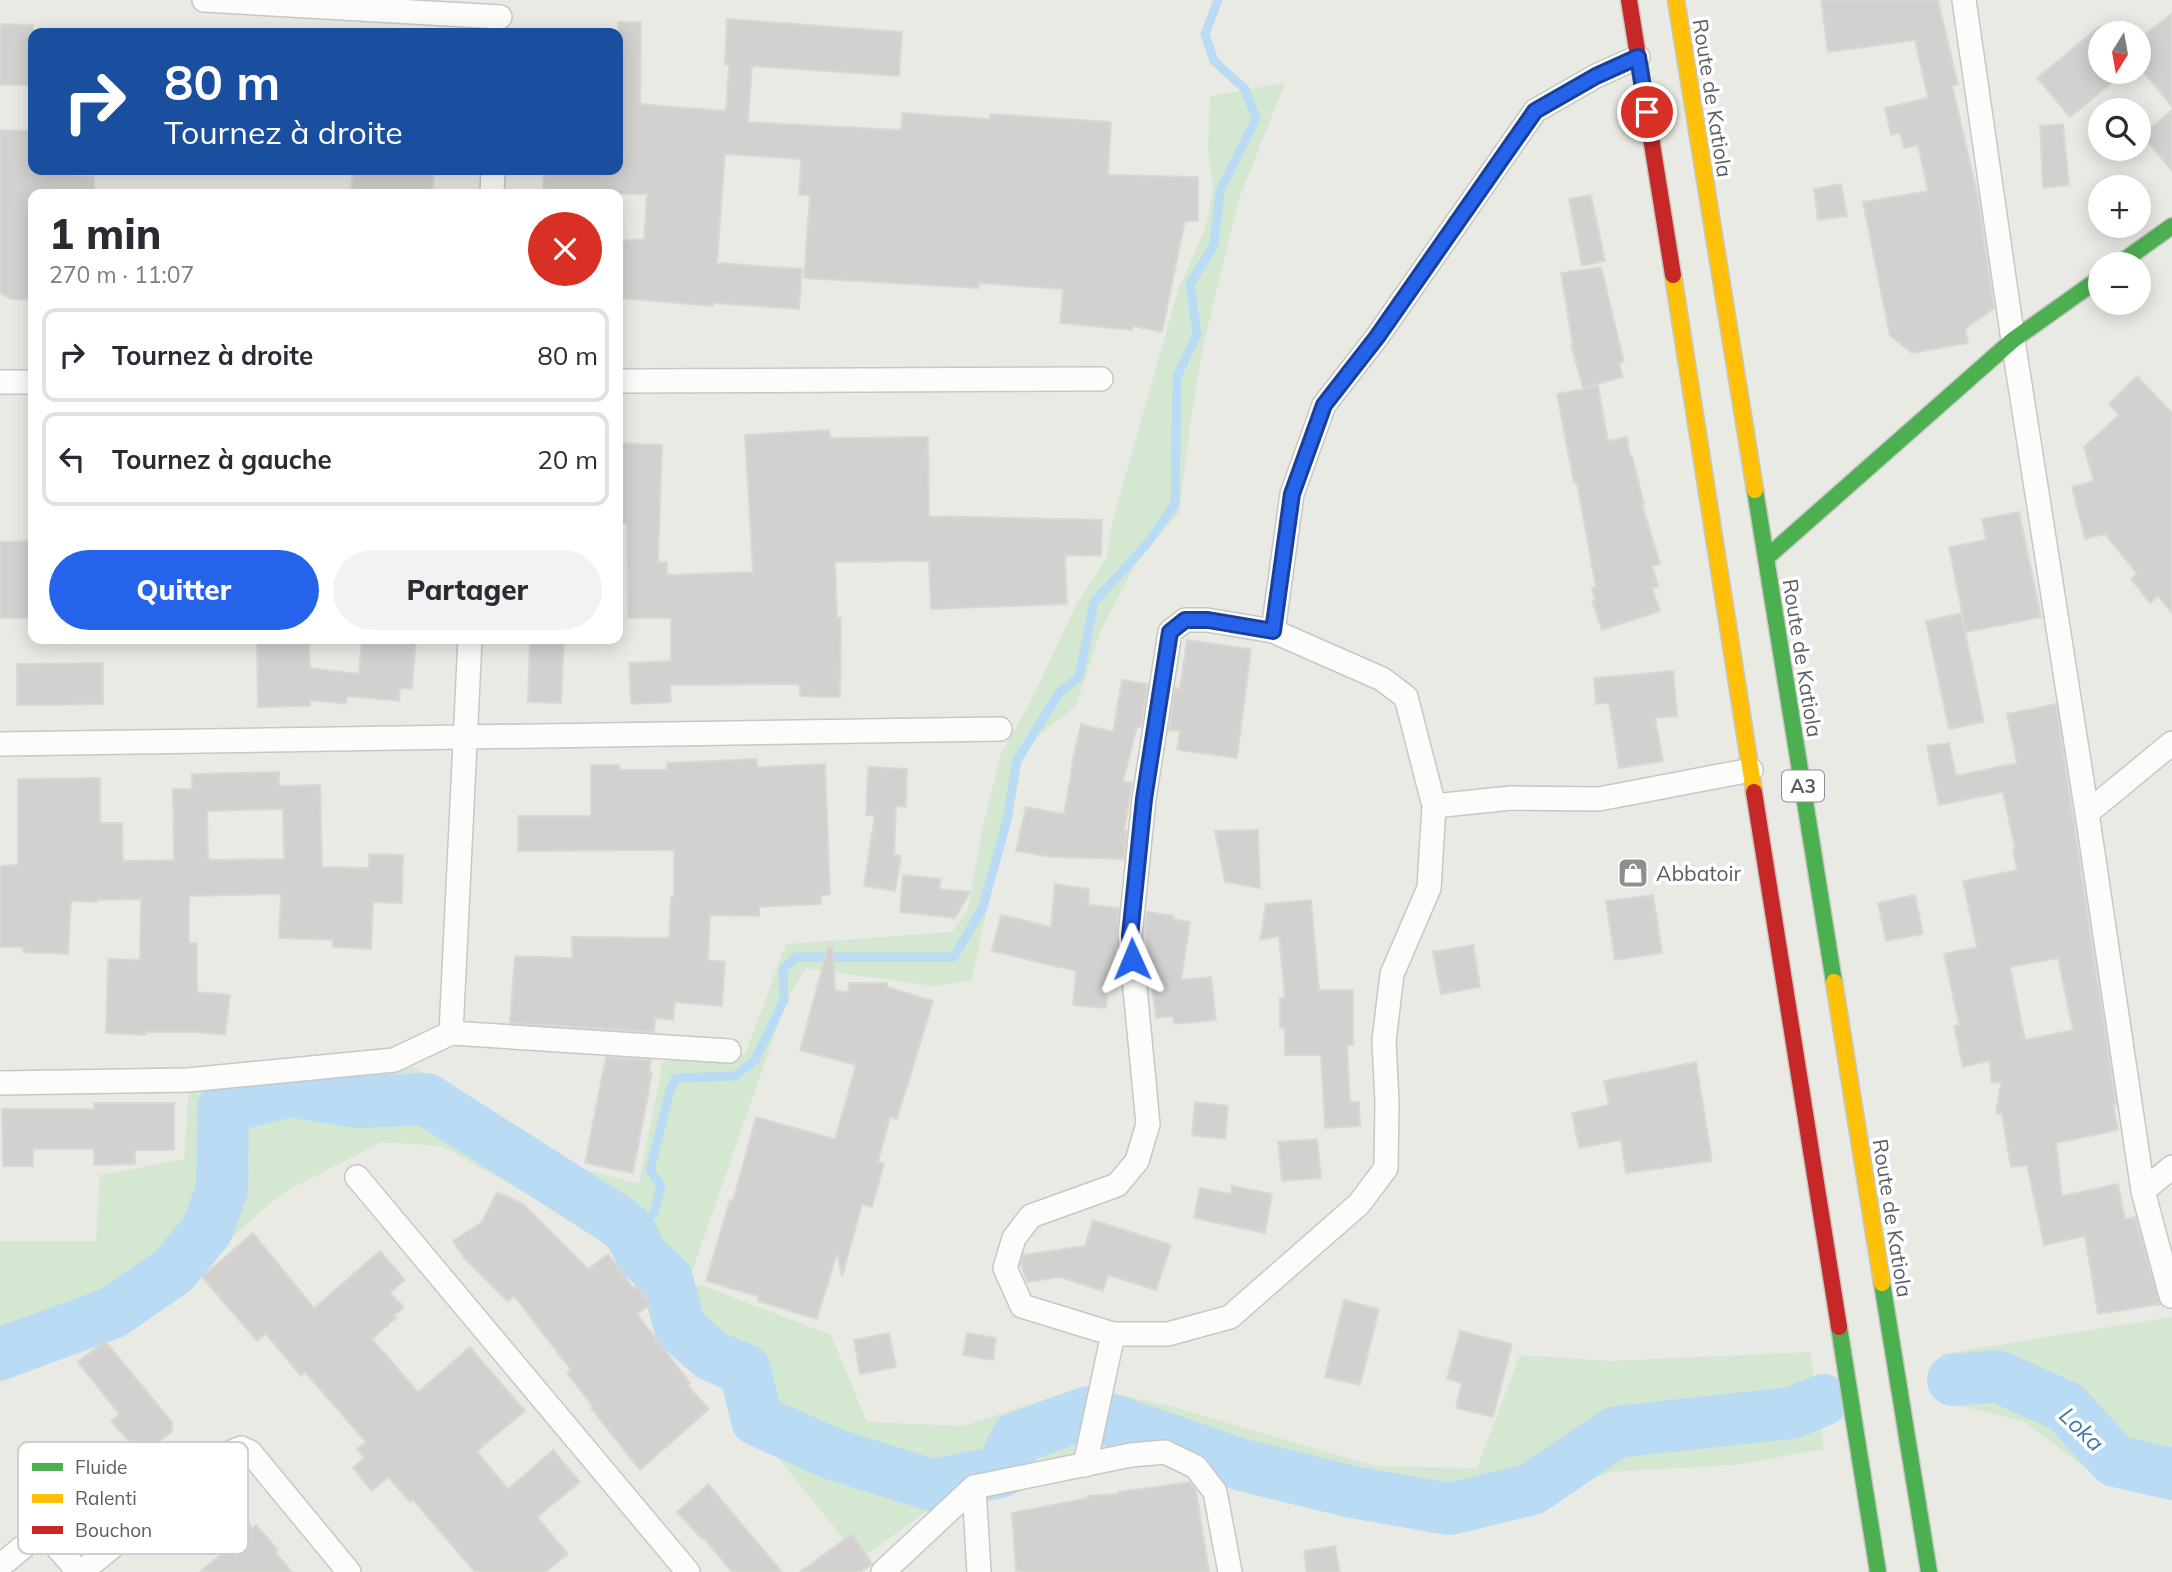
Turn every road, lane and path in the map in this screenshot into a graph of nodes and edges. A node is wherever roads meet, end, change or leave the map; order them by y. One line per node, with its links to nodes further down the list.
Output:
1 (204, 0): 5 (street)
2 (1629, 0): 6 (main road, A3)
3 (1676, 0): 15 (main road, Route de Katiola / A3)
4 (1964, 0): 10 (street)
5 (500, 17)
6 (1638, 57): 16 (street); 22 (main road, A3)
7 (2172, 226): 8 (main road)
8 (2136, 252)
9 (2088, 287): 10 (main road)
10 (2013, 340): 15 (main road); 24 (street)
11 (1101, 379): 12 (street)
12 (623, 380)
13 (0, 382): 14 (street)
14 (28, 382)
15 (1766, 558): 47 (main road, Route de Katiola / A3)
16 (1273, 631): 23 (street); 32 (street)
17 (470, 644): 19 (street)
18 (1000, 729): 19 (street)
19 (465, 738): 21 (street); 25 (street)
20 (2172, 743): 24 (street)
21 (0, 744)
22 (1751, 769): 23 (street); 46 (main road, A3)
23 (1434, 806): 32 (street)
24 (2087, 813): 30 (street)
25 (451, 1033): 26 (street); 27 (street)
26 (729, 1051)
27 (0, 1083)
28 (2172, 1167): 30 (street)
29 (357, 1177): 42 (street)
30 (2143, 1191): 31 (street)
31 (2171, 1296)
32 (1113, 1334): 34 (street)
33 (248, 1451): 41 (street)
34 (1085, 1465): 35 (street); 45 (street)
35 (974, 1487): 43 (street); 44 (street)
36 (18, 1551): 39 (street)
37 (65, 1554): 40 (street)
38 (102, 1554): 40 (street)
39 (0, 1566)
40 (80, 1572)
41 (349, 1572)
42 (688, 1572)
43 (883, 1572)
44 (979, 1572)
45 (1230, 1572)
46 (1878, 1572)
47 (1929, 1572)

